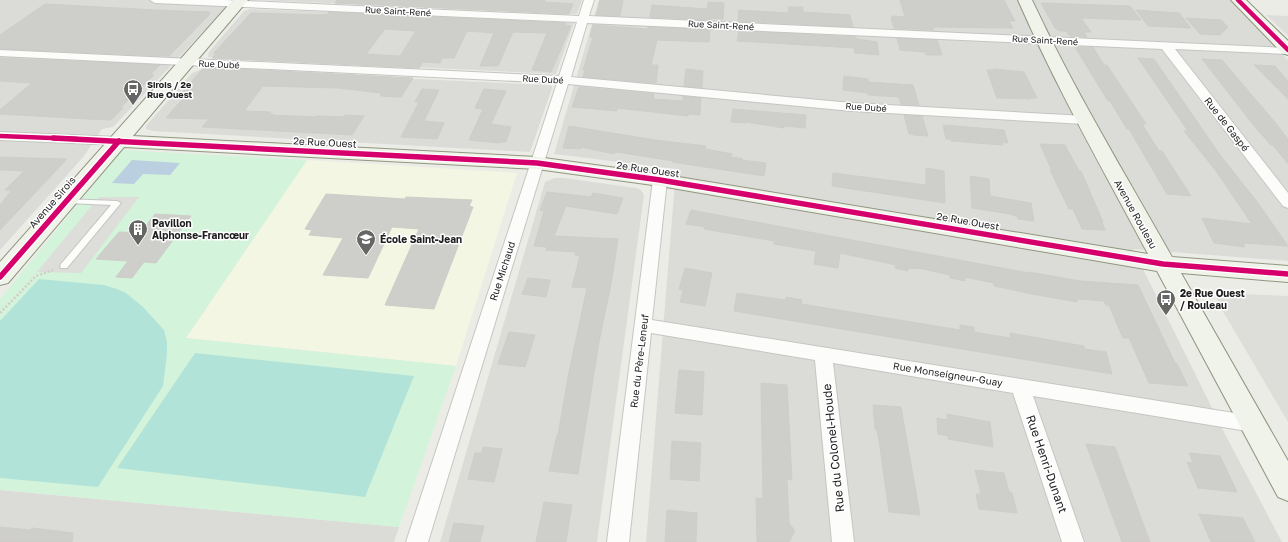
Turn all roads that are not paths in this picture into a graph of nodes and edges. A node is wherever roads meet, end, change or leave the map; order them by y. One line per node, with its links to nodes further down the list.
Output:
1 (155, 0): 5 (street, Rue Saint-René)
2 (589, 0): 6 (street, Rue Michaud)
3 (1025, 0): 7 (street, Avenue Rouleau)
4 (1238, 0): 9 (street)
5 (239, 2): 6 (street, Rue Saint-René); 11 (street, Avenue Sirois)
6 (584, 19): 7 (street, Rue Saint-René); 12 (street, Rue Michaud)
7 (1043, 40): 8 (street, Rue Saint-René); 13 (street, Avenue Rouleau)
8 (1166, 46): 9 (street, Rue Saint-René); 19 (street, Rue de Gaspé)
9 (1288, 50)
10 (0, 53): 11 (street, Rue Dubé)
11 (187, 62): 12 (street, Rue Dubé); 15 (street, Avenue Sirois)
12 (563, 80): 13 (street, Rue Dubé); 16 (street, Rue Michaud)
13 (1085, 120): 20 (street, Avenue Rouleau)
14 (0, 136): 15 (street, 2e Rue Ouest)
15 (119, 141): 16 (street, 2e Rue Ouest); 18 (street, Avenue Sirois)
16 (538, 163): 17 (street, 2e Rue Ouest); 29 (street, Rue Michaud)
17 (660, 180): 20 (street, 2e Rue Ouest); 24 (street, Rue du Père-Leneuf)
18 (67, 201): 21 (lane); 23 (street, Avenue Sirois)
19 (1288, 203)
20 (1163, 264): 22 (street, 2e Rue Ouest); 27 (street, Avenue Rouleau)
21 (64, 266)
22 (1288, 274)
23 (0, 277)
24 (643, 325): 25 (street, Rue Monseigneur-Guay); 30 (street, Rue du Père-Leneuf)
25 (823, 354): 26 (street, Rue Monseigneur-Guay); 31 (street, Rue du Colonel-Houde)
26 (1020, 386): 27 (street, Rue Monseigneur-Guay); 32 (street, Rue Henri-Dunant)
27 (1253, 424): 28 (street, Avenue Rouleau)
28 (1288, 488)
29 (417, 542)
30 (618, 542)
31 (843, 542)
32 (1073, 542)

